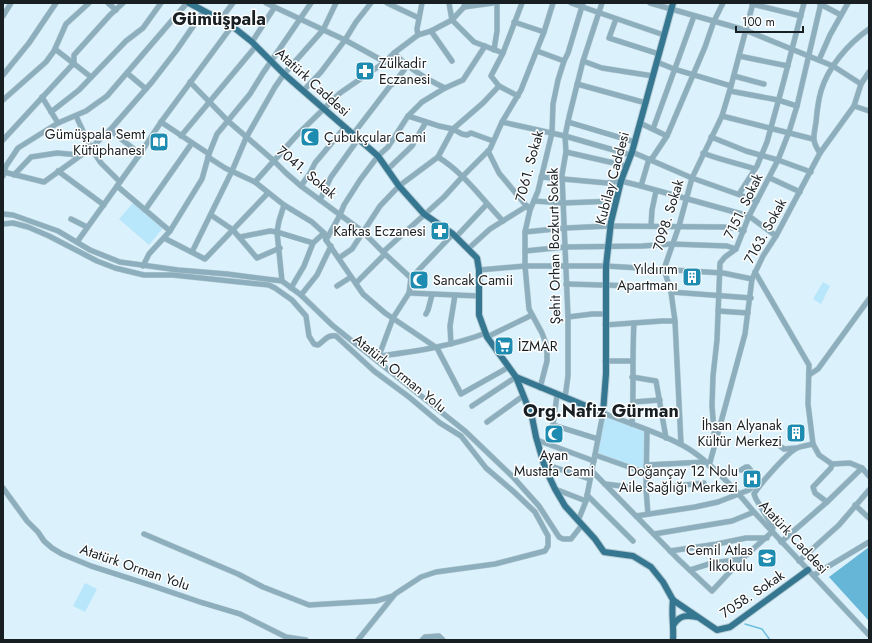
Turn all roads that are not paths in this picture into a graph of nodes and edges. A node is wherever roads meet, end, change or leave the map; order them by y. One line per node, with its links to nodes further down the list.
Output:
1 (11, 3): 36 (street)
2 (56, 3): 81 (street)
3 (89, 3): 57 (street)
4 (108, 3): 32 (street)
5 (123, 3): 32 (street)
6 (161, 3): 85 (street)
7 (188, 3): 33 (main road, Atatürk Caddesi); 79 (street)
8 (232, 3): 42 (street)
9 (266, 3): 31 (street)
10 (311, 3): 40 (street)
11 (335, 3): 48 (street)
12 (370, 3): 54 (street)
13 (387, 3): 39 (street)
14 (422, 3): 39 (street)
15 (449, 3): 43 (street)
16 (493, 3): 28 (street)
17 (497, 3): 59 (street)
18 (522, 3): 45 (street)
19 (553, 3): 51 (street)
20 (570, 3): 29 (street)
21 (602, 3): 34 (street, Şehit Orhan Bozkurt Sokak)
22 (650, 3): 30 (street)
23 (723, 3): 44 (street)
24 (804, 3): 38 (street)
25 (848, 3): 35 (street)
26 (753, 4): 38 (street); 49 (street, 7098. Sokak)
27 (820, 4): 35 (street); 65 (street, 7151. Sokak)
28 (465, 5): 43 (street)
29 (583, 5): 34 (street); 68 (street, 7061. Sokak)
30 (672, 6): 37 (street); 53 (main road, Kubilay Caddesi)
31 (274, 8): 40 (street); 55 (street)
32 (116, 10): 73 (street)
33 (203, 12): 42 (main road, Atatürk Caddesi); 93 (street)
34 (599, 12): 41 (street); 69 (street, Şehit Orhan Bozkurt Sokak)
35 (841, 15): 66 (street)
36 (3, 16)
37 (694, 16): 44 (street); 77 (street)
38 (801, 16): 58 (street)
39 (419, 18): 52 (street)
40 (301, 19): 48 (street); 70 (street)
41 (616, 19): 53 (street); 63 (street)
42 (220, 20): 46 (main road, Atatürk Caddesi)
43 (452, 20): 50 (street); 56 (street)
44 (714, 21): 49 (street); 82 (street)
45 (514, 22): 51 (street); 62 (street)
46 (232, 26): 55 (main road, Atatürk Caddesi); 86 (street)
47 (869, 29): 76 (street)
48 (322, 30): 54 (street); 80 (street)
49 (745, 30): 58 (street); 64 (street, 7098. Sokak)
50 (431, 31): 52 (street); 67 (street)
51 (544, 32): 60 (street)
52 (418, 35): 61 (street)
53 (664, 35): 63 (main road, Kubilay Caddesi)
54 (345, 40): 71 (street); 94 (street)
55 (254, 44): 70 (main road, Atatürk Caddesi); 99 (street)
56 (485, 46): 59 (street); 91 (street)
57 (55, 49): 73 (street); 97 (street)
58 (792, 49): 65 (street); 75 (street)
59 (494, 50): 62 (street)
60 (537, 51): 68 (street); 95 (street)
61 (394, 53): 71 (street); 74 (street)
62 (504, 54): 90 (street)
63 (659, 54): 72 (main road, Kubilay Caddesi)
64 (739, 56): 75 (street); 84 (street, 7098. Sokak)
65 (808, 57): 66 (street); 101 (street, 7151. Sokak)
66 (819, 60): 76 (street)
67 (452, 61)
68 (564, 61): 122 (street, 7061. Sokak)
69 (583, 61): 83 (street); 87 (street, Şehit Orhan Bozkurt Sokak)
70 (271, 62): 80 (main road, Atatürk Caddesi); 109 (street)
71 (385, 62): 103 (street)
72 (657, 62): 77 (street); 83 (main road, Kubilay Caddesi)
73 (74, 63): 85 (street); 96 (street)
74 (407, 66): 91 (street); 123 (street)
75 (788, 66): 98 (street)
76 (833, 66): 89 (street); 130 (street)
77 (674, 69): 82 (street); 119 (street)
78 (869, 72): 89 (street, 7163. Sokak)
79 (127, 73): 93 (street); 106 (street)
80 (284, 74): 94 (main road, Atatürk Caddesi); 128 (street)
81 (3, 75)
82 (693, 75): 92 (street); 126 (street)
83 (653, 76): 100 (main road, Kubilay Caddesi)
84 (734, 76): 88 (street); 92 (street, 7098. Sokak)
85 (91, 77): 105 (street)
86 (190, 82): 99 (street, 7041. Sokak); 110 (street)
87 (577, 84): 100 (street); 113 (street, Şehit Orhan Bozkurt Sokak)
88 (764, 84)
89 (861, 84): 102 (street, 7163. Sokak)
90 (499, 86): 95 (street); 118 (street)
91 (445, 88): 107 (street)
92 (730, 89): 98 (street); 108 (street, 7098. Sokak)
93 (146, 90): 120 (street)
94 (303, 91): 103 (main road, Atatürk Caddesi)
95 (518, 96): 112 (street)
96 (42, 97): 105 (street); 131 (street)
97 (3, 100)
98 (778, 100): 101 (street); 117 (street)
99 (210, 102): 109 (street, 7041. Sokak); 124 (street)
100 (646, 103): 115 (main road, Kubilay Caddesi)
101 (797, 106): 121 (street, 7151. Sokak)
102 (854, 106): 104 (street); 140 (street, 7163. Sokak)
103 (324, 109): 116 (main road, Atatürk Caddesi); 147 (street)
104 (869, 111)
105 (51, 112): 114 (street)
106 (76, 116): 114 (street); 135 (street)
107 (408, 116): 111 (street); 144 (street)
108 (722, 116): 117 (street); 127 (street, 7098. Sokak)
109 (228, 121): 128 (street, 7041. Sokak); 143 (street)
110 (161, 122): 124 (street); 141 (street)
111 (426, 122): 118 (street); 152 (street)
112 (502, 122): 122 (street); 132 (street)
113 (568, 122): 125 (street, Şehit Orhan Bozkurt Sokak); 133 (street)
114 (58, 123): 150 (street)
115 (640, 123): 119 (street); 133 (main road, Kubilay Caddesi)
116 (345, 127): 123 (main road, Atatürk Caddesi); 167 (street)
117 (770, 128): 121 (street); 145 (street)
118 (453, 129): 132 (street); 146 (street)
119 (653, 129): 126 (street)
120 (110, 130): 135 (street); 141 (street)
121 (789, 132): 130 (street); 149 (street, 7151. Sokak)
122 (552, 133): 125 (street); 160 (street, 7061. Sokak)
123 (354, 134): 129 (main road, Atatürk Caddesi)
124 (181, 136): 134 (street)
125 (565, 136): 137 (street, Şehit Orhan Bozkurt Sokak); 138 (street)
126 (667, 136): 148 (street)
127 (711, 137): 139 (street, 7098. Sokak); 145 (street)
128 (246, 138): 147 (street, 7041. Sokak); 155 (street)
129 (359, 138): 144 (main road, Atatürk Caddesi); 175 (street)
130 (813, 139): 140 (street)
131 (3, 140)
132 (493, 140): 136 (street)
133 (635, 142): 138 (main road, Kubilay Caddesi)
134 (192, 143): 143 (street); 184 (street)
135 (91, 148): 142 (street); 166 (street)
136 (488, 151): 159 (street); 183 (street)
137 (566, 152): 151 (street); 163 (street, Şehit Orhan Bozkurt Sokak)
138 (632, 153): 148 (street); 151 (main road, Kubilay Caddesi)
139 (703, 153): 153 (street); 161 (street, 7098. Sokak)
140 (820, 153): 156 (street, 7163. Sokak)
141 (140, 154): 166 (street)
142 (80, 155): 154 (street); 158 (street)
143 (209, 155): 155 (street); 199 (street)
144 (378, 156): 152 (main road, Atatürk Caddesi); 188 (street)
145 (761, 156): 149 (street); 153 (street)
146 (438, 157): 159 (street); 168 (street)
147 (274, 160): 165 (street); 167 (street, 7041. Sokak)
148 (650, 160): 161 (street); 169 (street)
149 (778, 160): 156 (street); 162 (street, 7151. Sokak)
150 (4, 165): 157 (street)
151 (627, 166): 164 (main road, Kubilay Caddesi)
152 (388, 169): 168 (main road, Atatürk Caddesi)
153 (755, 169): 173 (street)
154 (58, 171): 158 (street); 181 (street)
155 (232, 171): 165 (street); 187 (street)
156 (811, 172): 171 (street, 7163. Sokak)
157 (4, 174): 158 (street)
158 (14, 175)
159 (463, 176): 180 (street); 186 (street)
160 (542, 177): 163 (street); 176 (street, 7061. Sokak)
161 (692, 178): 173 (street); 174 (street, 7098. Sokak)
162 (770, 178): 171 (street); 178 (street, 7151. Sokak)
163 (562, 179): 164 (street); 179 (street, Şehit Orhan Bozkurt Sokak)
164 (621, 181): 169 (street); 177 (main road, Kubilay Caddesi)
165 (255, 182): 172 (street)
166 (118, 184): 181 (street); 184 (street)
167 (301, 186): 175 (street, 7041. Sokak)
168 (399, 186): 186 (main road, Atatürk Caddesi); 200 (street)
169 (640, 186): 170 (street)
170 (656, 190): 174 (street); 194 (street)
171 (800, 192): 206 (street, 7163. Sokak)
172 (268, 193): 182 (street); 198 (street)
173 (740, 194): 178 (street)
174 (685, 199): 189 (street); 195 (street, 7098. Sokak)
175 (320, 200): 188 (street, 7041. Sokak)
176 (534, 201): 179 (street); 183 (street, 7061. Sokak)
177 (616, 201): 179 (street); 193 (main road, Kubilay Caddesi)
178 (757, 201): 189 (street, 7151. Sokak)
179 (563, 203): 197 (street, Şehit Orhan Bozkurt Sokak)
180 (487, 204): 191 (street); 205 (street)
181 (104, 205): 196 (street)
182 (284, 205): 202 (street); 204 (street)
183 (528, 208): 191 (street); 203 (street, 7061. Sokak)
184 (145, 210): 199 (street)
185 (3, 214): 210 (street)
186 (424, 214): 205 (main road, Atatürk Caddesi); 221 (street)
187 (211, 215): 198 (street); 220 (street)
188 (340, 215): 200 (street, 7041. Sokak); 209 (street)
189 (749, 216): 201 (street, 7151. Sokak); 206 (street)
190 (71, 219): 196 (street)
191 (503, 221): 217 (street)
192 (3, 224): 330 (street, Atatürk Orman Yolu)
193 (610, 226): 194 (street); 197 (street); 214 (main road, Kubilay Caddesi)
194 (651, 226): 195 (street)
195 (679, 226): 201 (street); 212 (street, 7098. Sokak)
196 (87, 227): 210 (street)
197 (565, 228): 203 (street); 215 (street, Şehit Orhan Bozkurt Sokak)
198 (233, 230): 207 (street); 220 (street)
199 (170, 231): 208 (street)
200 (362, 231): 221 (street, 7041. Sokak); 222 (street)
201 (744, 231): 218 (street, 7151. Sokak)
202 (277, 232): 207 (street); 211 (street); 216 (street)
203 (526, 232): 219 (street, 7061. Sokak)
204 (324, 233): 209 (street); 211 (street)
205 (455, 236): 217 (main road, Atatürk Caddesi); 232 (street)
206 (776, 236): 229 (street, 7163. Sokak)
207 (240, 237): 216 (street)
208 (164, 238): 220 (street); 223 (street)
209 (326, 240): 213 (street)
210 (77, 242): 223 (street)
211 (313, 243): 240 (street)
212 (672, 244): 214 (street); 218 (street); 227 (street, 7098. Sokak)
213 (331, 246): 222 (street); 244 (street)
214 (608, 246): 215 (street); 226 (main road, Kubilay Caddesi)
215 (565, 247): 219 (street); 225 (street, Şehit Orhan Bozkurt Sokak)
216 (280, 248): 234 (street)
217 (468, 248): 228 (main road, Atatürk Caddesi)
218 (736, 249): 230 (street, 7151. Sokak)
219 (525, 251): 224 (street, 7061. Sokak)
220 (192, 252)
221 (384, 253): 232 (street, 7041. Sokak); 235 (street)
222 (339, 258): 231 (street)
223 (143, 266): 234 (street)
224 (525, 266): 225 (street); 228 (street); 253 (street, 7061. Sokak)
225 (565, 266): 226 (street); 236 (street, Şehit Orhan Bozkurt Sokak)
226 (606, 266): 227 (street); 237 (main road, Kubilay Caddesi)
227 (664, 269): 230 (street); 241 (street, 7098. Sokak)
228 (479, 270): 247 (main road, Atatürk Caddesi)
229 (756, 272): 233 (street, 7163. Sokak); 267 (street)
230 (719, 273): 233 (street); 243 (street, 7151. Sokak)
231 (351, 277): 235 (street); 238 (street)
232 (411, 278): 242 (street)
233 (752, 279): 248 (street, 7163. Sokak)
234 (282, 281): 240 (street)
235 (356, 283): 256 (street)
236 (566, 284): 237 (street); 255 (street, Şehit Orhan Bozkurt Sokak)
237 (605, 285): 239 (street); 254 (main road, Kubilay Caddesi)
238 (337, 286)
239 (637, 286)
240 (291, 288): 244 (street)
241 (671, 292): 243 (street); 257 (street, 7098. Sokak)
242 (409, 293): 245 (street); 256 (street)
243 (718, 294): 248 (street); 250 (street, 7151. Sokak)
244 (301, 295): 263 (street)
245 (432, 295): 246 (street); 252 (street)
246 (455, 295): 247 (street); 261 (street)
247 (480, 296): 260 (main road, Atatürk Caddesi)
248 (751, 298): 251 (street, 7163. Sokak)
249 (868, 300): 267 (street)
250 (718, 311): 251 (street); 284 (street, 7151. Sokak)
251 (748, 313): 284 (street, 7163. Sokak)
252 (426, 314)
253 (532, 314): 260 (street); 270 (street, 7061. Sokak)
254 (605, 314): 255 (street); 259 (main road, Kubilay Caddesi)
255 (568, 317): 273 (street, Şehit Orhan Bozkurt Sokak)
256 (393, 318): 262 (street); 263 (street)
257 (675, 321): 258 (street); 285 (street, 7098. Sokak)
258 (634, 323): 259 (street); 265 (street)
259 (605, 325): 264 (main road, Kubilay Caddesi)
260 (487, 335): 261 (street); 266 (main road, Atatürk Caddesi)
261 (451, 344): 262 (street)
262 (437, 348): 263 (street); 266 (street)
263 (380, 359): 316 (street)
264 (606, 361): 265 (street); 277 (main road, Kubilay Caddesi)
265 (632, 361): 268 (street)
266 (509, 366): 269 (main road, Atatürk Caddesi)
267 (809, 375): 286 (street)
268 (632, 377): 274 (street); 275 (street)
269 (516, 378): 270 (main road, Atatürk Caddesi); 272 (main road); 276 (street)
270 (540, 388): 271 (main road, Atatürk Caddesi)
271 (557, 395): 273 (main road, Atatürk Caddesi); 282 (street)
272 (523, 396): 278 (street); 283 (main road)
273 (564, 398): 277 (main road, Atatürk Caddesi)
274 (660, 400): 275 (street); 281 (street)
275 (633, 402): 279 (street)
276 (472, 406)
277 (603, 413): 279 (street, Atatürk Caddesi); 282 (street)
278 (487, 422)
279 (632, 424): 280 (street, Atatürk Caddesi)
280 (647, 430): 281 (street, Atatürk Caddesi); 294 (street)
281 (666, 438): 285 (street, Atatürk Caddesi)
282 (598, 439): 289 (street)
283 (537, 440): 290 (street); 292 (main road)
284 (715, 443): 295 (street, 7163. Sokak)
285 (681, 444): 291 (street, Atatürk Caddesi)
286 (813, 444): 288 (street); 293 (street)
287 (780, 446): 288 (street)
288 (796, 448): 317 (street)
289 (595, 455): 290 (street); 299 (street)
290 (594, 461): 298 (street)
291 (705, 462): 294 (street); 295 (street, Atatürk Caddesi)
292 (544, 464): 301 (street); 305 (main road)
293 (832, 464): 296 (street); 310 (street)
294 (646, 465): 299 (street)
295 (709, 466): 308 (street, Atatürk Caddesi)
296 (862, 468): 300 (street); 310 (street)
297 (741, 470): 308 (street)
298 (592, 471): 301 (street); 303 (street)
299 (646, 473): 306 (street)
300 (869, 476)
301 (590, 479): 309 (street)
302 (704, 483): 306 (street)
303 (605, 484): 306 (street); 314 (street)
304 (3, 488): 337 (street, Atatürk Orman Yolu)
305 (555, 489): 309 (street); 316 (main road)
306 (646, 489): 313 (street)
307 (869, 490): 311 (street)
308 (739, 493): 312 (street, Atatürk Caddesi); 313 (street)
309 (587, 498): 316 (street); 321 (street)
310 (827, 502): 322 (street)
311 (855, 505): 315 (street); 326 (street)
312 (754, 512): 317 (street, Atatürk Caddesi); 319 (street)
313 (648, 514): 314 (street)
314 (636, 516): 319 (street)
315 (869, 518)
316 (580, 523): 331 (main road)
317 (772, 532): 320 (street); 322 (street, Atatürk Caddesi)
318 (144, 534): 330 (street)
319 (654, 534): 324 (street)
320 (767, 538): 324 (street); 325 (street)
321 (633, 541)
322 (782, 542): 326 (street, Atatürk Caddesi)
323 (869, 542): 329 (street)
324 (670, 551): 327 (street)
325 (742, 558): 327 (street); 327 (street)
326 (800, 561): 328 (street, Atatürk Caddesi)
327 (690, 570)
328 (808, 570): 329 (street, Atatürk Caddesi); 334 (main road, 7058. Sokak)
329 (814, 575): 336 (street, Atatürk Caddesi)
330 (394, 596): 339 (street, Atatürk Orman Yolu)
331 (673, 600): 332 (main road, 7058. Sokak); 333 (main road)
332 (689, 610): 333 (main road); 334 (main road, 7058. Sokak)
333 (671, 613): 335 (main road)
334 (700, 618): 335 (main road)
335 (674, 624): 342 (main road)
336 (869, 634)
337 (297, 639): 338 (street, Atatürk Orman Yolu)
338 (306, 640)
339 (358, 640)
340 (422, 640): 341 (street)
341 (443, 640)
342 (673, 640)

